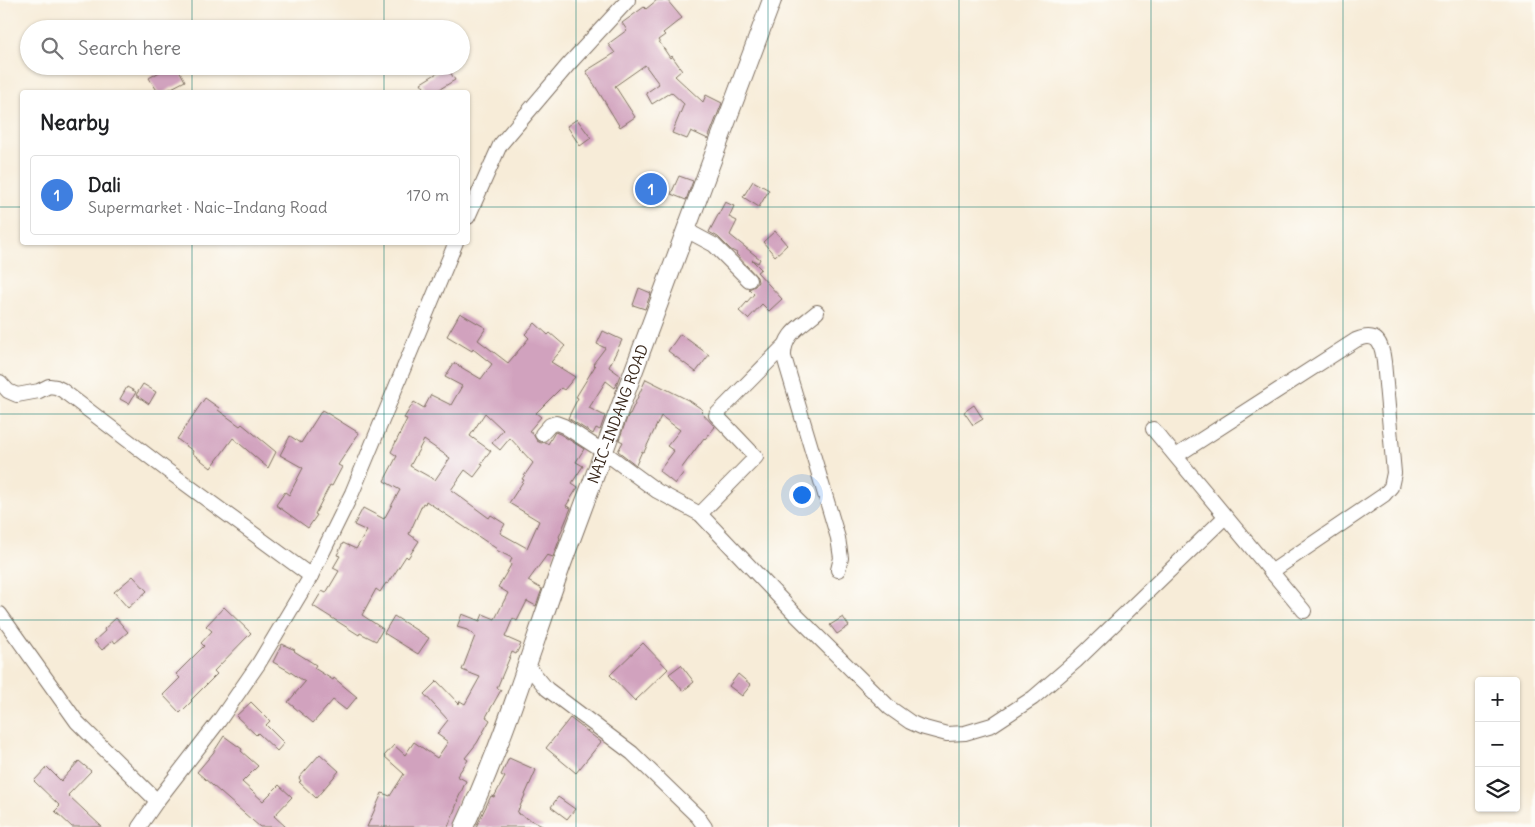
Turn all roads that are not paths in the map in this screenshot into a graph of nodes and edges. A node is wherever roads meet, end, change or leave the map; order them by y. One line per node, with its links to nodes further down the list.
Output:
1 (628, 0): 3 (street)
2 (772, 0): 4 (main road, NAIC–INDANG ROAD)
3 (470, 212)
4 (686, 230): 6 (street); 12 (main road, NAIC–INDANG ROAD)
5 (455, 245): 18 (street)
6 (749, 280)
7 (817, 312): 8 (street)
8 (784, 346): 14 (street); 16 (street)
9 (0, 382): 18 (street)
10 (1153, 429): 13 (street)
11 (542, 434): 12 (street)
12 (604, 452): 14 (street); 21 (main road, NAIC–INDANG ROAD)
13 (1176, 456): 15 (street); 17 (street)
14 (700, 514): 15 (street)
15 (1225, 517): 17 (street)
16 (838, 570)
17 (1271, 572): 19 (street)
18 (311, 576): 22 (street)
19 (1304, 611)
20 (0, 614): 22 (street)
21 (527, 665): 24 (main road, NAIC–INDANG ROAD); 25 (street)
22 (157, 801): 23 (street)
23 (139, 827)
24 (464, 827)
25 (705, 827)

